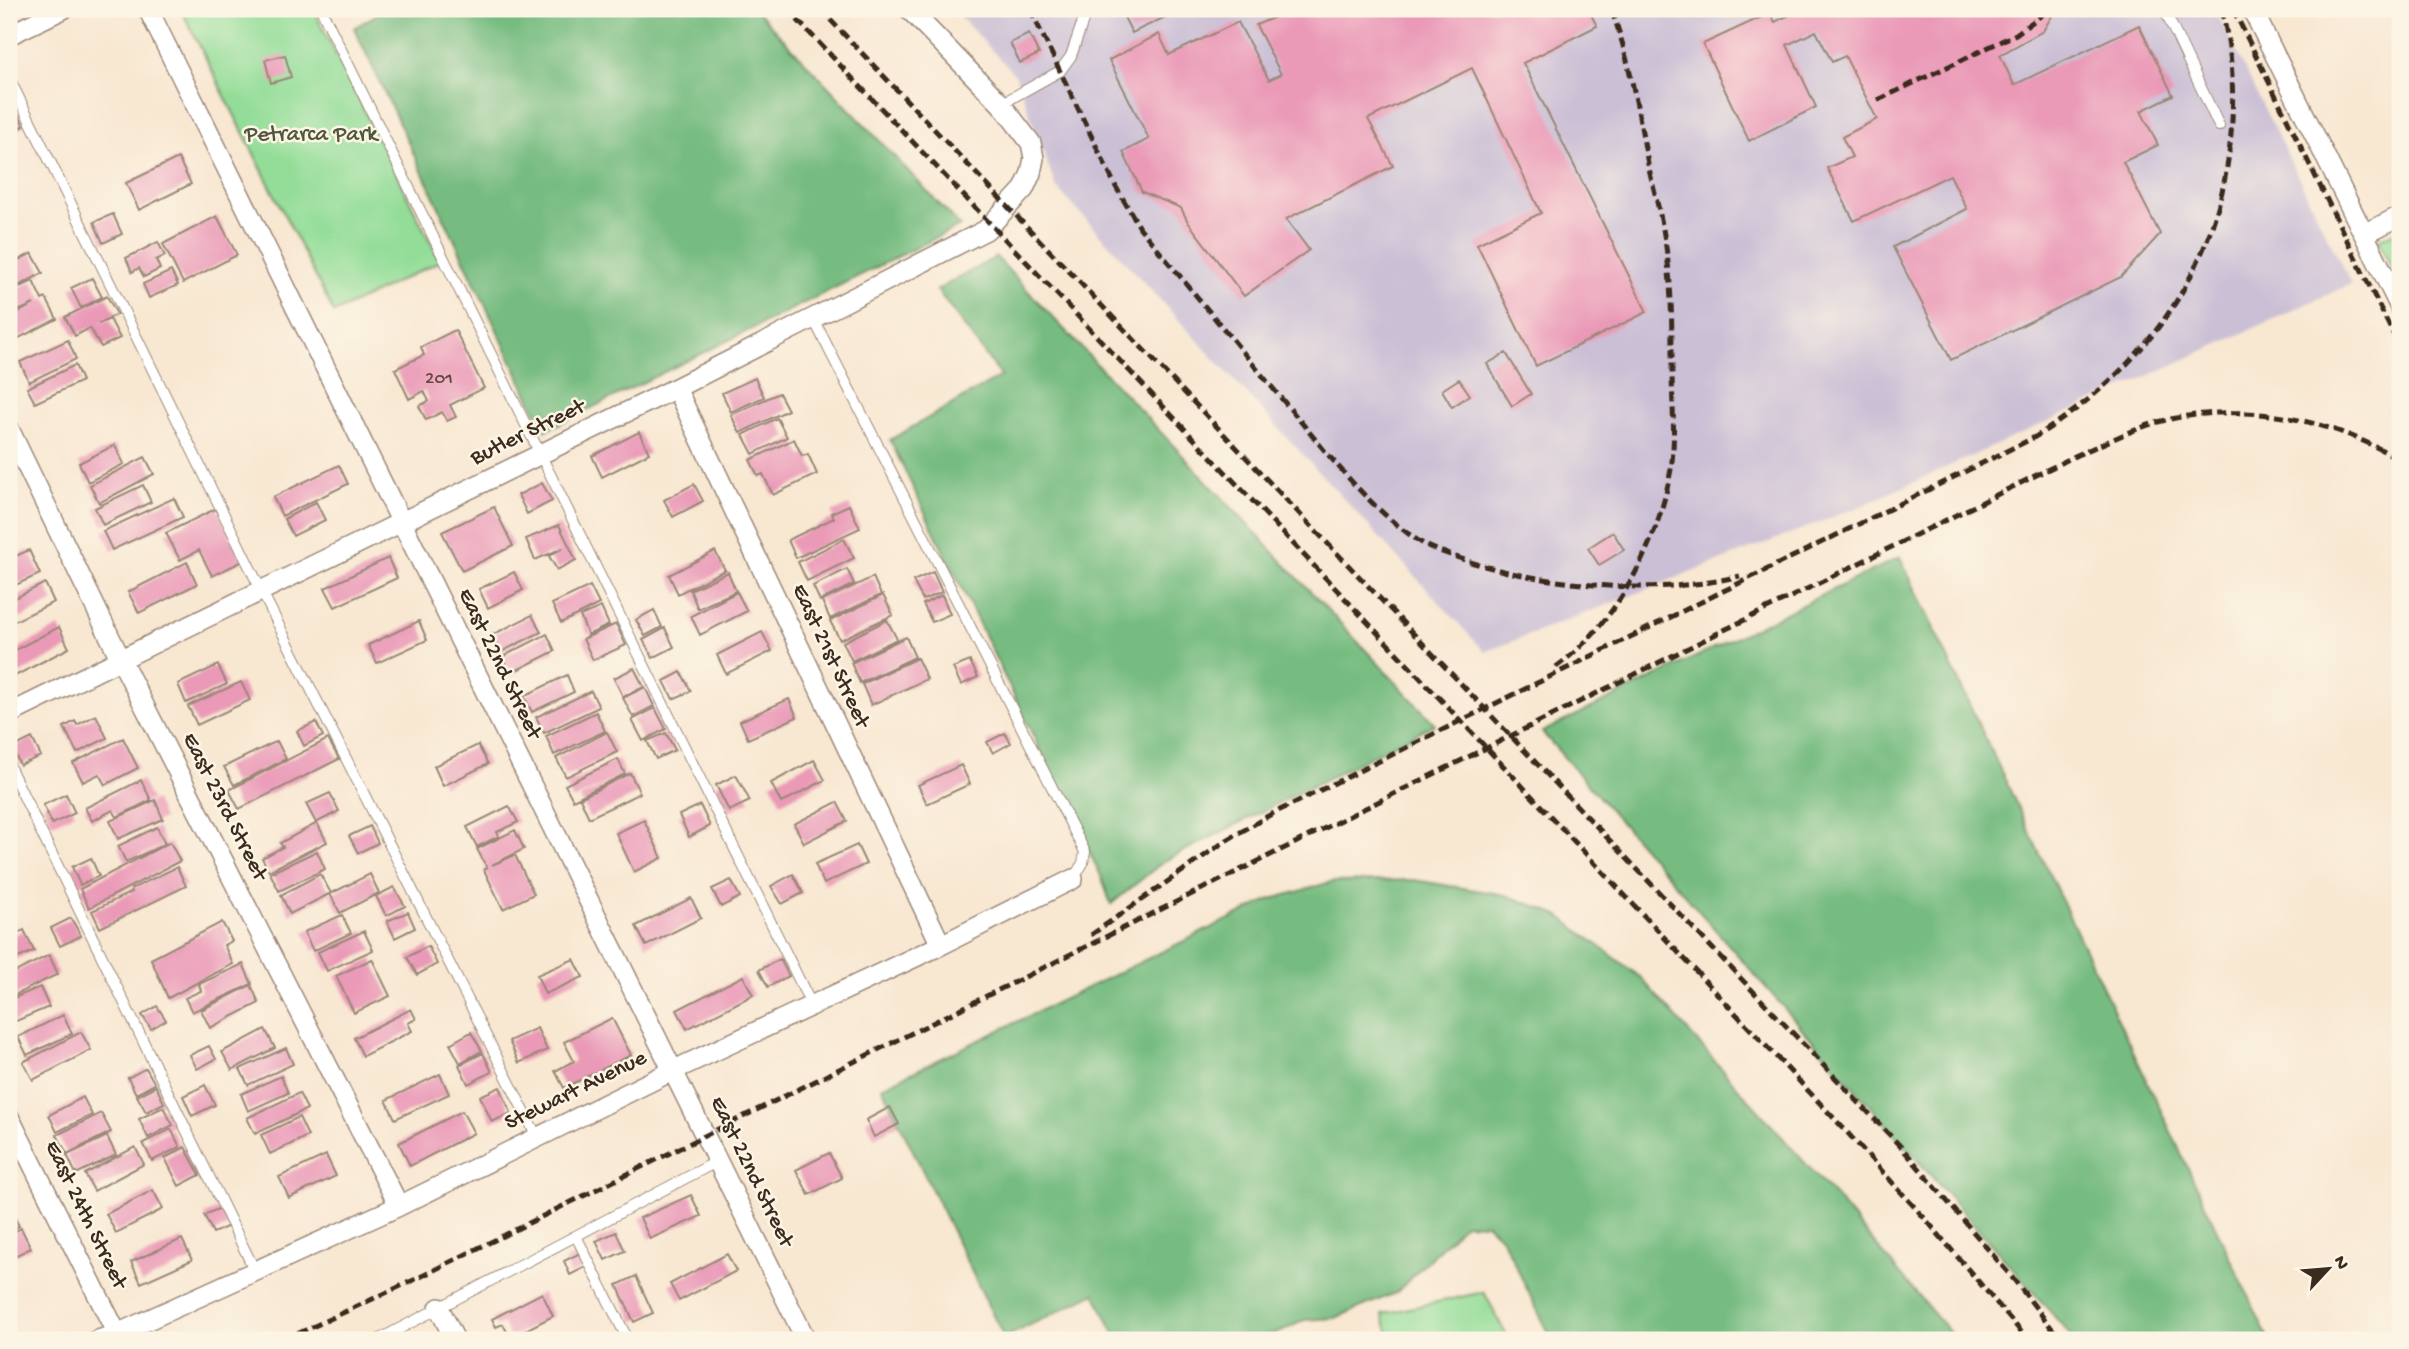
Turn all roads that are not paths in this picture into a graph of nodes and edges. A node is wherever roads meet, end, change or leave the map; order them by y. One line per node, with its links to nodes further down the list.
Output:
1 (63, 9): 8 (street)
2 (148, 9): 19 (street, East 22nd Street)
3 (321, 9): 18 (lane)
4 (909, 9): 10 (street)
5 (1087, 9): 10 (lane)
6 (2164, 9): 11 (lane)
7 (2252, 9): 13 (street)
8 (9, 35)
9 (9, 78): 20 (lane)
10 (1001, 104): 15 (street, Butler Street)
11 (2219, 125)
12 (2400, 216): 13 (street)
13 (2364, 234): 14 (street)
14 (2400, 307)
15 (813, 318): 16 (street, Butler Street); 24 (lane)
16 (676, 388): 18 (street, Butler Street); 25 (street, East 21st Street)
17 (9, 429): 21 (street, East 23rd Street)
18 (540, 454): 19 (street, Butler Street); 26 (lane)
19 (401, 522): 20 (street, Butler Street); 27 (street, East 22nd Street)
20 (261, 590): 21 (street, Butler Street); 29 (lane)
21 (120, 658): 22 (street, Butler Street); 31 (street, East 23rd Street)
22 (9, 714)
23 (9, 766): 33 (lane)
24 (1073, 879): 25 (street, Stewart Avenue)
25 (941, 945): 26 (street, Stewart Avenue)
26 (812, 1006): 27 (street, Stewart Avenue)
27 (673, 1071): 29 (street, Stewart Avenue); 30 (street, East 22nd Street)
28 (9, 1117): 35 (street, East 24th Street)
29 (537, 1138): 31 (street, Stewart Avenue)
30 (718, 1161): 32 (lane); 39 (street, East 22nd Street)
31 (399, 1206): 33 (street, Stewart Avenue)
32 (576, 1236): 34 (lane); 38 (lane)
33 (255, 1271): 35 (street, Stewart Avenue)
34 (439, 1308): 36 (lane); 37 (street)
35 (107, 1337)
36 (379, 1340)
37 (455, 1340)
38 (628, 1340)
39 (806, 1340)

